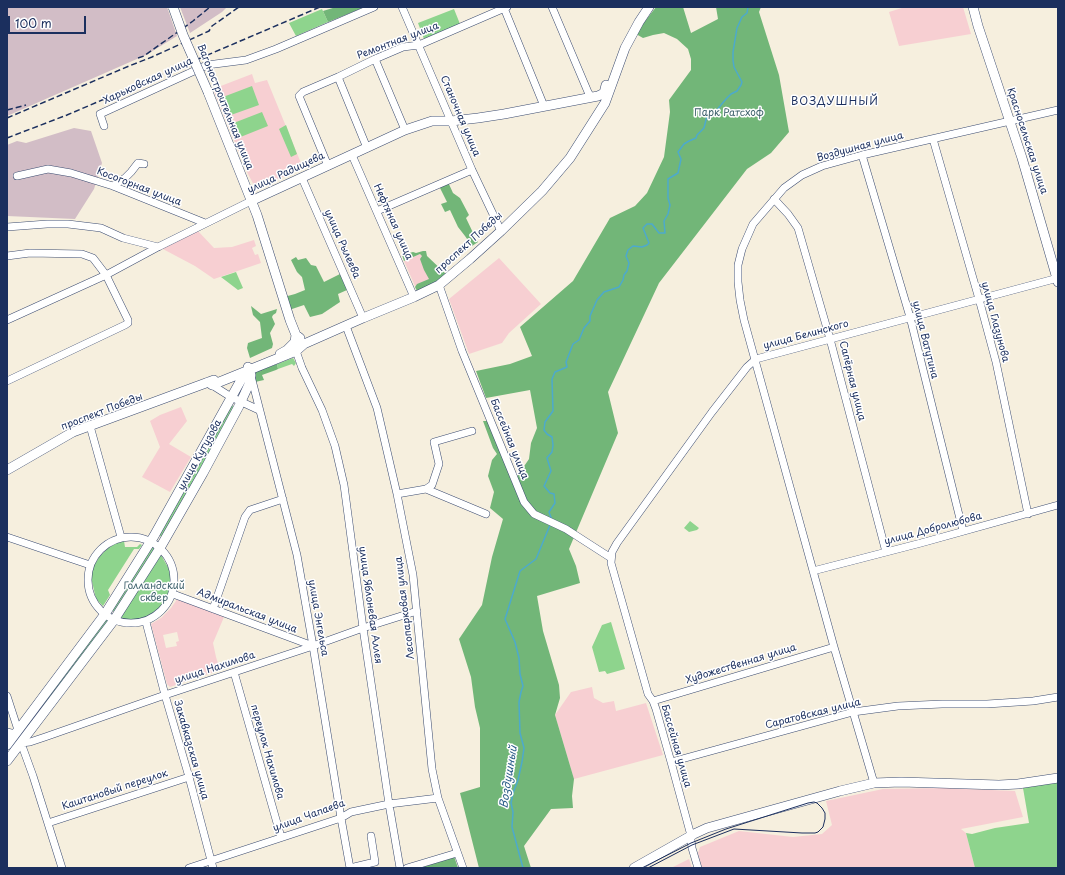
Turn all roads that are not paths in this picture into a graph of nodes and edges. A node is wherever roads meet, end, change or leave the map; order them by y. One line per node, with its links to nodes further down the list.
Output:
1 (173, 7): 31 (main road, Вагоностроительная улица, bridge)
2 (374, 7): 18 (street, Харьковская улица)
3 (402, 7): 9 (street, Станочная улица)
4 (552, 7): 12 (street)
5 (643, 7): 12 (main road, улица Радищева)
6 (649, 7): 15 (main road, проспект Победы)
7 (973, 7): 17 (main road, Красносельская улица)
8 (505, 8): 9 (street, Ремонтная улица); 13 (street)
9 (418, 45): 10 (street, Ремонтная улица); 16 (street, Станочная улица)
10 (376, 59): 11 (street, Ремонтная улица); 19 (street)
11 (338, 77): 21 (street); 25 (street, Ремонтная улица)
12 (591, 97): 13 (main road, улица Радищева); 15 (main road)
13 (544, 106): 16 (main road, улица Радищева)
14 (1058, 110): 17 (street, Воздушная улица)
15 (599, 112): 35 (main road, проспект Победы)
16 (451, 121): 19 (main road, улица Радищева); 26 (street, Станочная улица)
17 (1010, 121): 20 (street, Воздушная улица); 39 (main road, Красносельская улица)
18 (104, 126)
19 (405, 130): 21 (main road, улица Радищева)
20 (933, 139): 23 (street, Воздушная улица); 42 (street, улица Глазунова)
21 (367, 148): 22 (main road, улица Радищева)
22 (352, 155): 25 (main road, улица Радищева); 32 (street, Нефтяная улица)
23 (862, 155): 30 (street, Воздушная улица); 43 (street, улица Ватутина)
24 (144, 164): 29 (street)
25 (328, 166): 28 (main road, улица Радищева)
26 (472, 170): 32 (street); 35 (street, Станочная улица)
27 (17, 176): 29 (street, Косогорная улица)
28 (302, 178): 31 (main road, улица Радищева); 44 (street, улица Рылеева)
29 (113, 186): 33 (street, Косогорная улица)
30 (774, 199): 48 (street, Сапёрная улица); 51 (street, Воздушная улица)
31 (251, 201): 33 (street, улица Радищева); 47 (main road, Вагоностроительная улица)
32 (377, 211): 41 (street, Нефтяная улица)
33 (205, 223): 36 (street, улица Радищева)
34 (7, 227): 36 (street)
35 (501, 231): 40 (main road, проспект Победы)
36 (158, 247): 38 (street, улица Радищева)
37 (7, 256): 38 (street)
38 (106, 275): 45 (street, улица Радищева); 53 (street)
39 (1058, 280): 42 (street, улица Белинского)
40 (439, 285): 41 (main road, проспект Победы); 73 (street, Бассейная улица)
41 (414, 297): 44 (main road, проспект Победы)
42 (979, 299): 43 (street, улица Белинского); 66 (street, улица Глазунова)
43 (910, 317): 48 (street, улица Белинского); 67 (street, улица Ватутина)
44 (363, 318): 46 (main road, проспект Победы)
45 (7, 320)
46 (346, 326): 49 (main road, проспект Победы); 62 (street, Лесопарковая улица)
47 (296, 335): 49 (main road); 52 (main road, проспект Победы)
48 (830, 339): 51 (street, улица Белинского); 72 (street, Сапёрная улица)
49 (313, 340): 50 (main road, проспект Победы)
50 (296, 351): 52 (main road, проспект Победы); 82 (street, улица Яблоневая Аллея)
51 (756, 359): 73 (street, улица Белинского); 75 (street, Воздушная улица)
52 (248, 371): 54 (main road, проспект Победы); 55 (main road, улица Кутузова); 56 (main road, улица Кутузова); 57 (street, улица Энгельса)
53 (7, 381)
54 (210, 384): 55 (street); 58 (main road, проспект Победы)
55 (232, 397): 56 (street); 70 (main road, улица Кутузова)
56 (241, 401): 57 (street); 71 (main road, улица Кутузова)
57 (259, 410): 63 (street, улица Энгельса)
58 (90, 426): 60 (main road, проспект Победы); 68 (street)
59 (472, 431): 61 (street)
60 (7, 470)
61 (426, 489): 62 (street); 65 (street)
62 (397, 494): 78 (street, Лесопарковая улица)
63 (283, 499): 77 (street); 83 (street, улица Энгельса)
64 (1058, 505): 66 (street, улица Добролюбова)
65 (486, 514)
66 (1028, 514): 67 (street, улица Добролюбова)
67 (963, 531): 72 (street, улица Добролюбова)
68 (121, 537): 70 (street); 74 (street)
69 (7, 538): 74 (street)
70 (151, 541): 71 (street); 79 (main road, улица Кутузова)
71 (160, 548): 76 (street); 80 (main road, улица Кутузова)
72 (886, 552): 75 (street, улица Добролюбова)
73 (611, 560): 89 (street, Бассейная улица)
74 (90, 565): 79 (street)
75 (813, 571): 84 (street, Воздушная улица)
76 (173, 594): 77 (street, Адмиральская улица); 81 (street)
77 (213, 609): 83 (street, Адмиральская улица)
78 (416, 611): 82 (street, улица Нахимова); 101 (street, Лесопарковая улица)
79 (106, 614): 80 (street); 92 (main road, улица Кутузова)
80 (114, 620): 81 (street); 91 (main road, улица Кутузова)
81 (146, 622): 86 (street, Закавказская улица)
82 (363, 628): 83 (street, улица Нахимова); 102 (street, улица Яблоневая Аллея)
83 (313, 646): 85 (street, улица Нахимова); 103 (street, улица Энгельса)
84 (834, 647): 89 (street, Художественная улица); 90 (street, Воздушная улица)
85 (234, 672): 86 (street, улица Нахимова); 107 (street, переулок Нахимова)
86 (165, 695): 93 (street, улица Нахимова); 98 (street, Закавказская улица)
87 (7, 696): 92 (street)
88 (1058, 697): 90 (street, Саратовская улица)
89 (653, 701): 97 (street, Бассейная улица)
90 (853, 712): 97 (street, Саратовская улица); 100 (street, Воздушная улица)
91 (35, 724): 93 (street); 94 (main road, улица Кутузова)
92 (13, 732): 95 (main road, улица Кутузова)
93 (43, 738): 94 (street, улица Нахимова)
94 (21, 743): 96 (main road, улица Кутузова); 104 (street)
95 (7, 745)
96 (7, 761)
97 (671, 762): 106 (street, Бассейная улица)
98 (189, 777): 104 (street, Каштановый переулок); 109 (street, Закавказская улица)
99 (1058, 778): 100 (main road)
100 (874, 783): 106 (main road)
101 (438, 798): 102 (street, улица Чапаева); 108 (street, Лесопарковая улица)
102 (389, 804): 103 (street, улица Чапаева); 113 (street, улица Яблоневая Аллея)
103 (341, 818): 107 (street, улица Чапаева); 112 (street, улица Энгельса)
104 (48, 823): 110 (street)
105 (371, 836): 112 (street)
106 (691, 836): 116 (main road); 117 (street, Бассейная улица)
107 (281, 837): 109 (street, улица Чапаева)
108 (457, 853): 114 (street); 115 (street, Лесопарковая улица)
109 (212, 865): 111 (street, улица Чапаева)
110 (62, 868)
111 (189, 868)
112 (350, 868)
113 (400, 868)
114 (407, 868)
115 (463, 868)
116 (634, 868)
117 (698, 868)

